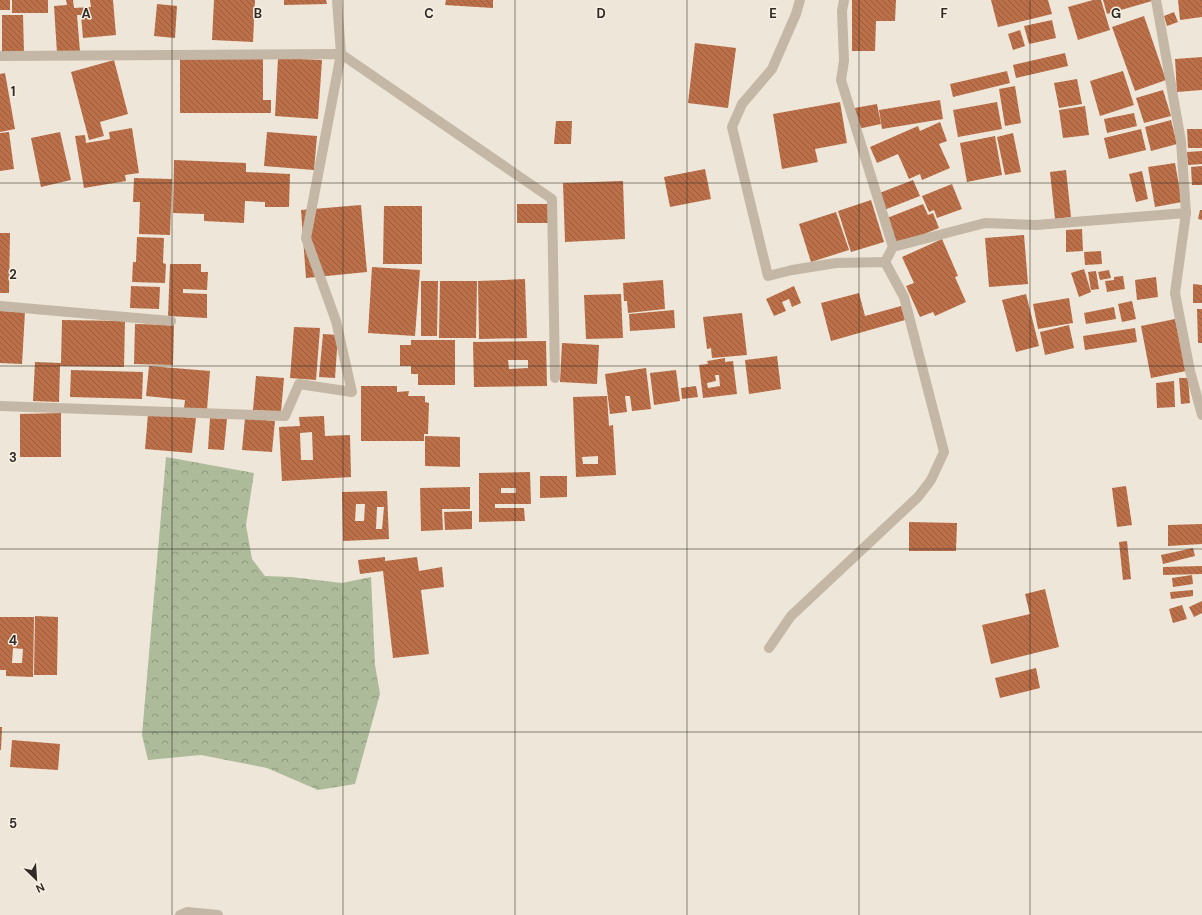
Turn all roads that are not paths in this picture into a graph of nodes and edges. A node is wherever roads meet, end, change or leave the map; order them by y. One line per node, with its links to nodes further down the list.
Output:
1 (337, 0): 5 (street)
2 (800, 0): 9 (street)
3 (844, 0): 8 (street)
4 (1156, 0): 7 (street)
5 (341, 54): 6 (street); 12 (street); 13 (street)
6 (0, 56)
7 (1186, 213): 8 (street); 14 (street)
8 (893, 247): 9 (street)
9 (884, 262): 15 (street)
10 (0, 306): 11 (street)
11 (171, 321)
12 (554, 378)
13 (0, 406)
14 (1202, 415)
15 (769, 648)
16 (180, 915): 17 (street)
17 (218, 915)

